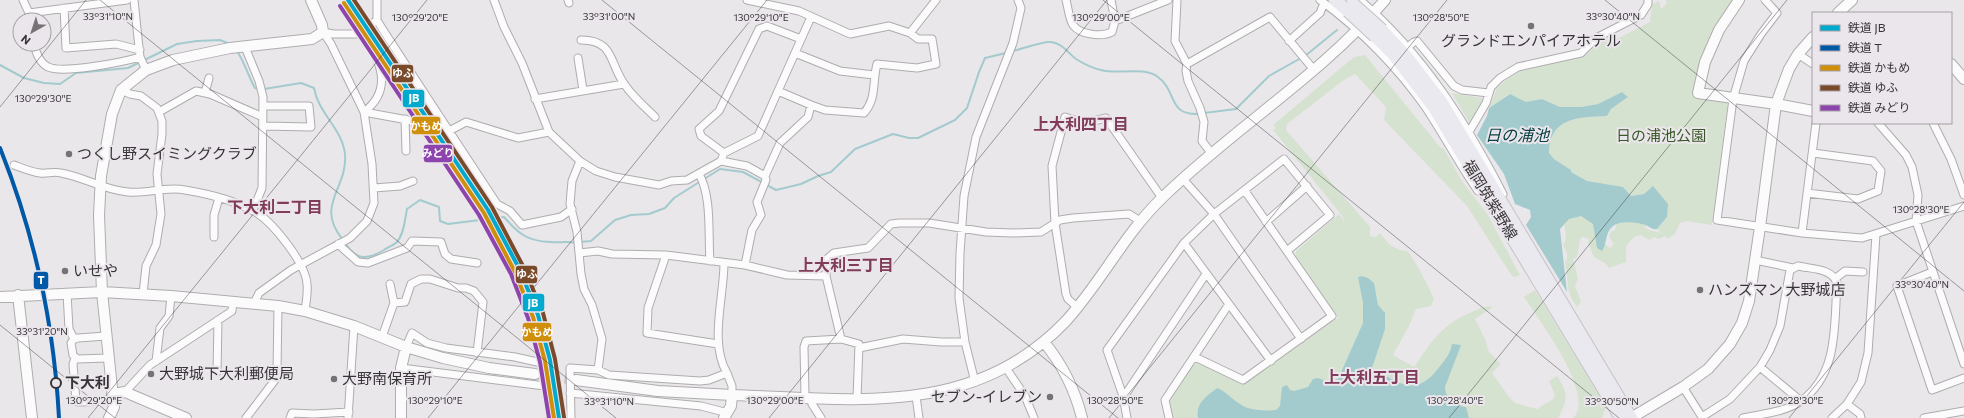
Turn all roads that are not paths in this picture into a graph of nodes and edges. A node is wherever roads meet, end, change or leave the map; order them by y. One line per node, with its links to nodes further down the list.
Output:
1 (23, 0): 22 (street)
2 (127, 0): 21 (street)
3 (134, 0): 42 (street)
4 (311, 0): 30 (street)
5 (377, 0): 27 (street)
6 (494, 0): 59 (street)
7 (747, 0): 26 (street)
8 (936, 0): 31 (street)
9 (1018, 0): 109 (street)
10 (1066, 0): 28 (street)
11 (1111, 0): 28 (street)
12 (1168, 0): 28 (street)
13 (1177, 0): 46 (street)
14 (1385, 0): 24 (street)
15 (1648, 0): 58 (street)
16 (1739, 0): 60 (street)
17 (1765, 0): 60 (street)
18 (1326, 1): 20 (main road, 福岡筑紫野線); 29 (street); 37 (street)
19 (1848, 1): 25 (street)
20 (1352, 4): 24 (street); 32 (main road, 福岡筑紫野線, bridge)
21 (64, 8): 23 (street); 42 (street)
22 (28, 12)
23 (47, 12)
24 (1374, 12): 29 (street); 39 (street)
25 (1839, 12)
26 (811, 17): 31 (street); 35 (street)
27 (377, 20): 33 (street); 75 (street)
28 (1115, 21)
29 (1358, 31): 49 (street); 100 (street)
30 (323, 32): 33 (street); 38 (street); 66 (street)
31 (910, 32): 50 (street)
32 (1379, 33): 100 (main road, 福岡筑紫野線); 107 (main road, 福岡筑紫野線)
33 (363, 34): 66 (street)
34 (1812, 38): 43 (street)
35 (801, 39): 41 (street); 79 (street)
36 (580, 40): 53 (street)
37 (1289, 41): 46 (street); 49 (street)
38 (243, 47): 48 (street); 63 (street)
39 (1407, 47): 58 (street); 77 (street)
40 (36, 52): 42 (street)
41 (795, 53): 50 (street); 56 (street)
42 (140, 54): 48 (street)
43 (1798, 54): 45 (street); 61 (street)
44 (578, 58): 55 (street)
45 (1812, 63)
46 (1187, 64): 81 (street)
47 (1952, 65): 52 (street)
48 (146, 70): 54 (street)
49 (1314, 70): 81 (street)
50 (874, 74): 62 (street)
51 (209, 78): 57 (street)
52 (1964, 79)
53 (624, 84): 55 (street); 68 (street)
54 (121, 90): 65 (street); 90 (street)
55 (584, 90): 59 (street)
56 (778, 91): 62 (street); 79 (street)
57 (206, 93): 65 (street); 69 (street)
58 (1489, 93): 77 (street)
59 (535, 99): 76 (street)
60 (1733, 99): 61 (street); 108 (street)
61 (1776, 104): 64 (street); 108 (street)
62 (811, 105): 86 (street)
63 (263, 106): 69 (street); 74 (street)
64 (1812, 111)
65 (159, 112): 92 (street)
66 (364, 112): 70 (street); 91 (street)
67 (415, 117): 70 (street)
68 (655, 117)
69 (263, 118): 74 (street)
70 (405, 119): 78 (street)
71 (1816, 124): 80 (street)
72 (1879, 124): 104 (street)
73 (1934, 124): 95 (street)
74 (263, 126): 101 (street)
75 (449, 131): 76 (street); 99 (street)
76 (549, 132): 82 (street)
77 (1469, 132): 107 (street)
78 (406, 151)
79 (724, 153): 83 (street)
80 (1813, 153): 94 (street); 94 (street)
81 (1212, 154): 87 (street)
82 (580, 161): 85 (street); 99 (street)
83 (721, 161): 85 (street); 86 (street)
84 (14, 165): 90 (street)
85 (699, 174): 119 (street)
86 (765, 178): 123 (street)
87 (1183, 179): 97 (street); 102 (street)
88 (413, 181): 91 (street)
89 (1307, 186): 93 (street); 105 (street); 115 (street)
90 (101, 187): 92 (street); 131 (street)
91 (374, 188): 114 (street)
92 (158, 190): 96 (street); 133 (street)
93 (1245, 191): 102 (street); 105 (street)
94 (1807, 193): 110 (street)
95 (1964, 195)
96 (219, 198): 101 (street); 112 (street)
97 (1162, 198): 103 (street); 106 (street)
98 (1964, 206): 104 (street)
99 (572, 209): 116 (street)
100 (1495, 209): 202 (main road, 福岡筑紫野線)
101 (253, 212): 122 (street)
102 (1214, 214): 113 (street); 150 (street)
103 (1140, 221): 106 (street); 142 (street)
104 (1916, 221): 111 (street); 126 (street)
105 (1266, 222): 115 (street)
106 (1055, 223): 109 (street); 142 (street)
107 (1515, 224): 203 (main road, 福岡筑紫野線)
108 (1760, 228): 110 (street); 118 (street)
109 (962, 229): 128 (street); 151 (street)
110 (1802, 233): 111 (street)
111 (1876, 235): 184 (street)
112 (214, 236)
113 (1184, 243): 127 (street); 179 (street)
114 (338, 244): 120 (street); 122 (street)
115 (1287, 251): 150 (street)
116 (579, 253): 117 (street); 167 (street)
117 (666, 255): 119 (street); 153 (street)
118 (1755, 260): 124 (street); 174 (street)
119 (710, 262): 121 (street)
120 (476, 263)
121 (724, 263): 123 (street); 153 (street)
122 (301, 264): 138 (street); 143 (street)
123 (744, 265): 128 (street)
124 (1793, 268): 129 (street); 164 (street)
125 (1863, 272): 129 (street)
126 (1932, 272): 155 (street); 171 (street)
127 (1206, 274): 140 (street); 179 (street)
128 (826, 276): 149 (street)
129 (1836, 278): 183 (street)
130 (390, 284): 139 (street)
131 (102, 292): 132 (street); 133 (street); 146 (street)
132 (67, 293): 134 (street); 148 (street)
133 (142, 294): 136 (street)
134 (18, 295): 135 (street); 189 (street)
135 (0, 296)
136 (171, 296): 137 (street); 161 (street)
137 (233, 301): 138 (street); 144 (street)
138 (254, 303): 141 (street)
139 (394, 303): 147 (street); 157 (street)
140 (1229, 304): 158 (street); 162 (street)
141 (278, 306): 143 (street); 192 (street)
142 (1077, 308): 152 (street)
143 (305, 311): 145 (street)
144 (218, 320): 161 (street); 168 (street)
145 (354, 326): 147 (street); 186 (street)
146 (106, 336): 148 (street); 160 (street)
147 (382, 337): 154 (street)
148 (74, 339): 159 (street)
149 (841, 339): 156 (street); 180 (street)
150 (1301, 339): 162 (street)
151 (965, 342): 156 (street); 173 (street)
152 (1044, 342): 166 (street); 199 (street)
153 (718, 344): 169 (street)
154 (406, 347): 157 (street); 165 (street); 170 (street)
155 (1961, 347): 163 (street)
156 (859, 348): 182 (street)
157 (477, 353): 165 (street)
158 (1195, 357): 162 (street); 201 (street)
159 (75, 358): 160 (street); 181 (street)
160 (108, 358): 181 (street)
161 (156, 361): 175 (street)
162 (1271, 361)
163 (1964, 364)
164 (1760, 367): 183 (street); 188 (street)
165 (401, 368): 194 (street)
166 (1006, 368): 173 (street); 198 (street)
167 (598, 370): 169 (street); 176 (street)
168 (217, 372)
169 (727, 373): 177 (street)
170 (535, 374)
171 (1964, 378)
172 (576, 380): 177 (street)
173 (975, 382): 178 (street)
174 (1683, 387): 188 (street); 203 (street)
175 (125, 392): 181 (street); 191 (street)
176 (570, 393): 187 (street); 195 (street)
177 (732, 395): 180 (street); 187 (street)
178 (916, 396): 182 (street); 197 (street)
179 (1122, 396): 200 (street)
180 (808, 397): 182 (street); 196 (street)
181 (112, 398): 190 (street)
182 (858, 398)
183 (1801, 401): 204 (street)
184 (1847, 404): 205 (street); 206 (street)
185 (1964, 411): 207 (street)
186 (349, 415): 193 (street)
187 (726, 415)
188 (1702, 417)
189 (32, 418)
190 (109, 418)
191 (186, 418)
192 (246, 418)
193 (290, 418)
194 (401, 418)
195 (570, 418)
196 (821, 418)
197 (919, 418)
198 (1034, 418)
199 (1082, 418)
200 (1127, 418)
201 (1169, 418)
202 (1621, 418)
203 (1631, 418)
204 (1743, 418)
205 (1832, 418)
206 (1861, 418)
207 (1924, 418)

